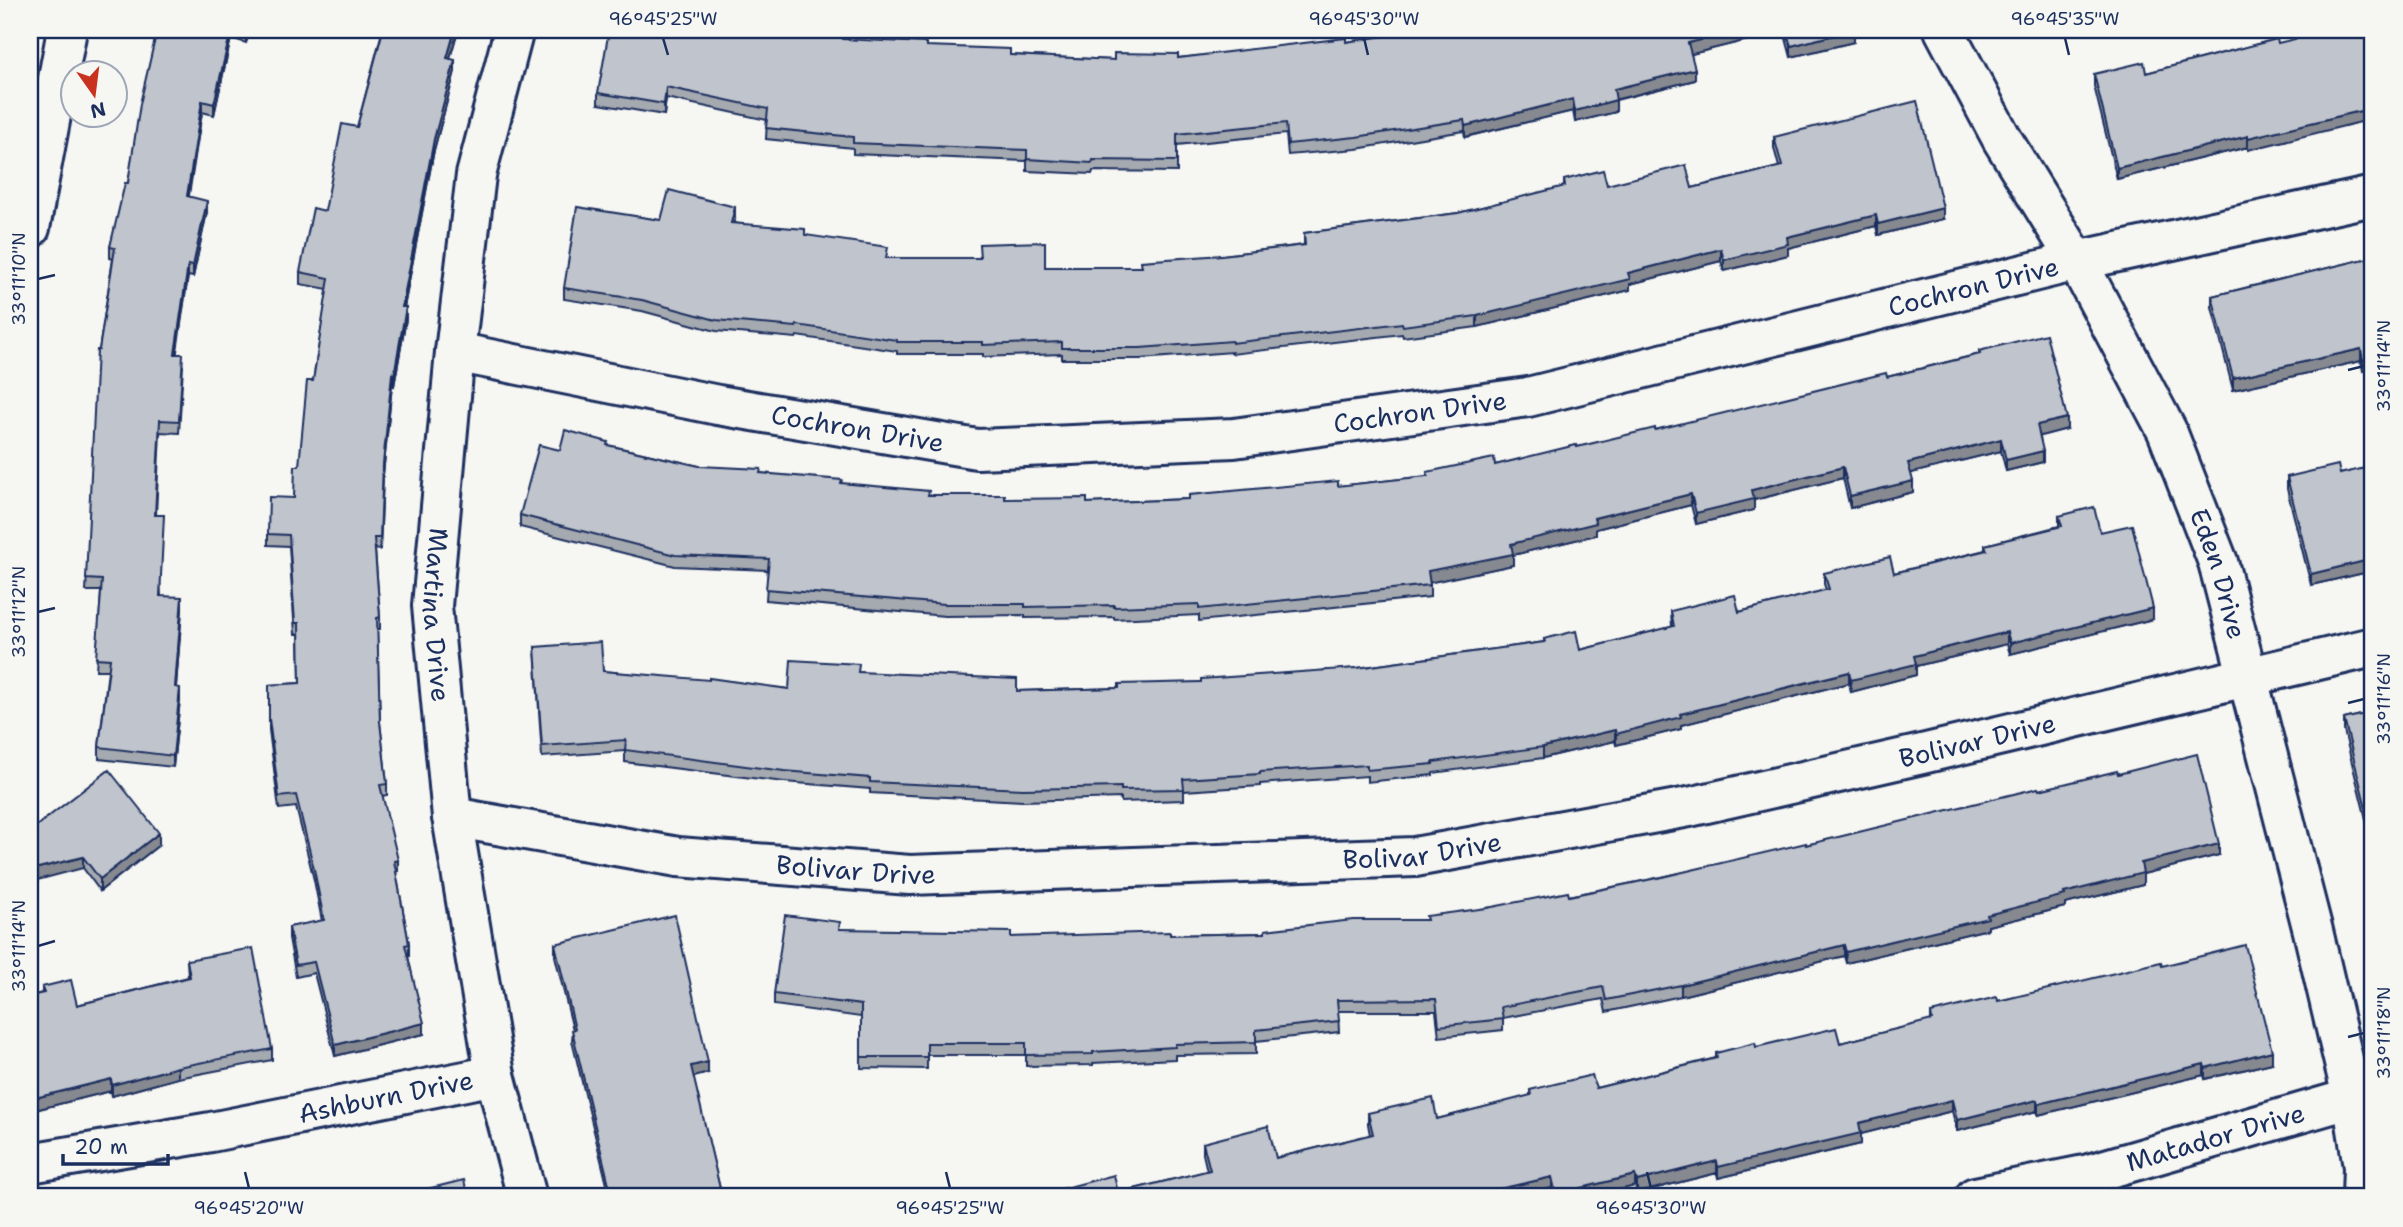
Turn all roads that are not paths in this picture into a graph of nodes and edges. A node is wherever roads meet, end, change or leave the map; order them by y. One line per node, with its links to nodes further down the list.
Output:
1 (67, 30): 5 (street)
2 (514, 30): 7 (street, Martina Drive)
3 (1944, 30): 6 (street, Eden Drive)
4 (2373, 196): 6 (street, Cochron Drive)
5 (30, 228)
6 (2077, 261): 7 (street, Cochron Drive); 9 (street, Eden Drive)
7 (455, 352): 10 (street, Martina Drive)
8 (2373, 647): 9 (street, Bolivar Drive)
9 (2248, 677): 10 (street, Bolivar Drive); 12 (street, Eden Drive)
10 (452, 817): 11 (street, Martina Drive)
11 (495, 1075): 13 (street, Ashburn Drive); 15 (street, Martina Drive)
12 (2363, 1095): 14 (street, Eden Drive); 16 (street, Matador Drive)
13 (30, 1163)
14 (2366, 1182)
15 (527, 1197)
16 (1975, 1197)

